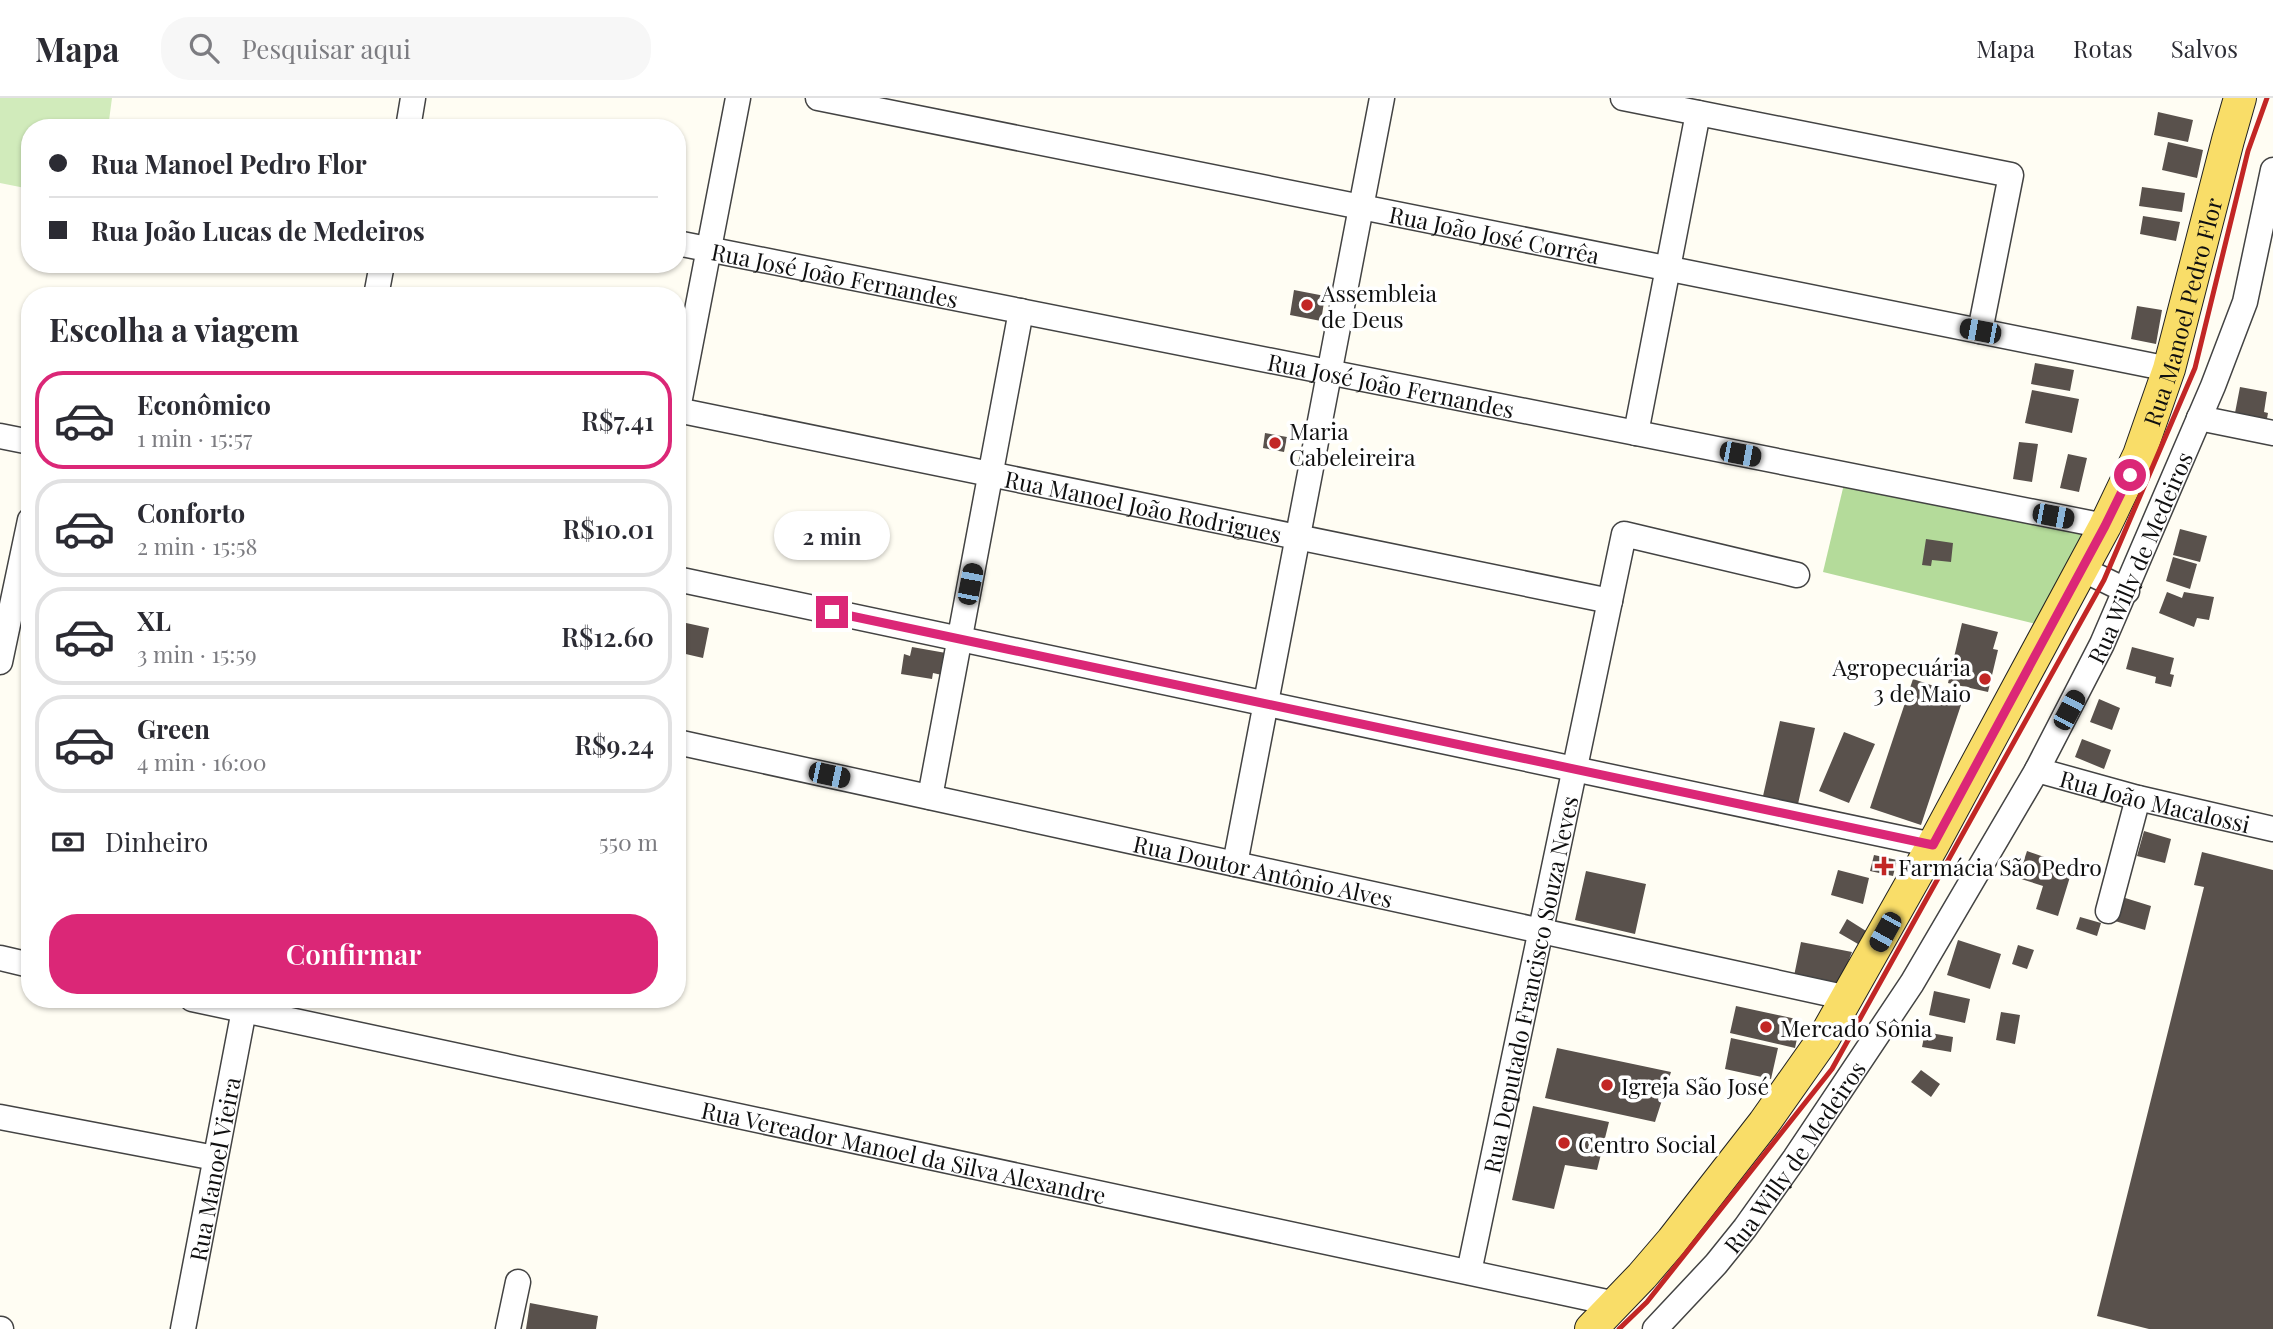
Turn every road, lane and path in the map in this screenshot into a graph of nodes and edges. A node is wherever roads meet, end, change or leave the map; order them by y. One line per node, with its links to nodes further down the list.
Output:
1 (413, 98): 8 (street)
2 (738, 98): 12 (street)
3 (818, 98): 10 (street, Rua João José Corrêa)
4 (1382, 98): 10 (street)
5 (1623, 98): 7 (street)
6 (2241, 98): 19 (main road, Rua Manoel Pedro Flor)
7 (1698, 113): 14 (street); 17 (street)
8 (410, 119)
9 (2273, 170): 15 (street, Rua Willy de Medeiros)
10 (1362, 207): 14 (street, Rua João José Corrêa); 20 (street)
11 (686, 245): 12 (street, Rua José João Fernandes)
12 (709, 249): 16 (street, Rua José João Fernandes); 18 (street)
13 (2273, 257): 15 (street)
14 (1667, 268): 17 (street, Rua João José Corrêa); 23 (street)
15 (2245, 302): 22 (street, Rua Willy de Medeiros)
16 (1021, 311): 20 (street, Rua José João Fernandes); 27 (street)
17 (1980, 331): 19 (street, Rua João José Corrêa)
18 (686, 369)
19 (2169, 369): 28 (main road, Rua Manoel Pedro Flor)
20 (1330, 372): 23 (street, Rua José João Fernandes); 29 (street)
21 (686, 413): 27 (street, Rua Manoel João Rodrigues)
22 (2199, 418): 24 (street); 33 (street, Rua Willy de Medeiros)
23 (1636, 433): 28 (street, Rua José João Fernandes)
24 (2273, 433)
25 (0, 436): 26 (street)
26 (21, 440)
27 (991, 474): 29 (street, Rua Manoel João Rodrigues); 36 (street)
28 (2105, 526): 30 (main road, Rua Manoel Pedro Flor)
29 (1298, 537): 35 (street, Rua Manoel João Rodrigues); 38 (street)
30 (2082, 569): 33 (street); 45 (main road, Rua Manoel Pedro Flor)
31 (1797, 575): 35 (street, Rua Deputado Francisco Souza Neves)
32 (686, 581): 36 (street)
33 (2127, 591): 41 (street, Rua Willy de Medeiros)
34 (21, 601): 37 (street)
35 (1610, 601): 40 (street, Rua Deputado Francisco Souza Neves)
36 (960, 639): 38 (street); 42 (street)
37 (0, 662)
38 (1266, 704): 40 (street); 46 (street)
39 (686, 744): 42 (street, Rua Doutor Antônio Alves)
40 (1574, 769): 45 (street); 48 (street, Rua Deputado Francisco Souza Neves)
41 (2037, 770): 43 (street, Rua João Macalossi); 62 (street, Rua Willy de Medeiros)
42 (930, 797): 46 (street, Rua Doutor Antônio Alves)
43 (2138, 798): 44 (street, Rua João Macalossi); 47 (street)
44 (2273, 829)
45 (1933, 845): 51 (main road, Rua Manoel Pedro Flor)
46 (1236, 864): 48 (street, Rua Doutor Antônio Alves)
47 (2108, 911)
48 (1541, 931): 51 (street, Rua Doutor Antônio Alves); 56 (street, Rua Deputado Francisco Souza Neves)
49 (0, 958): 50 (street)
50 (21, 963)
51 (1848, 998): 58 (main road, Rua Manoel Pedro Flor)
52 (235, 1008): 53 (street, Rua Vereador Manoel da Silva Alexandre)
53 (244, 1010): 55 (street, Rua Manoel Vieira); 56 (street, Rua Vereador Manoel da Silva Alexandre)
54 (0, 1117): 55 (street)
55 (215, 1158): 59 (street, Rua Manoel Vieira)
56 (1469, 1272): 58 (street, Rua Vereador Manoel da Silva Alexandre)
57 (518, 1282): 60 (street)
58 (1616, 1304): 61 (main road, Rua Manoel Pedro Flor)
59 (183, 1329)
60 (508, 1329)
61 (1591, 1329)
62 (1655, 1329)

